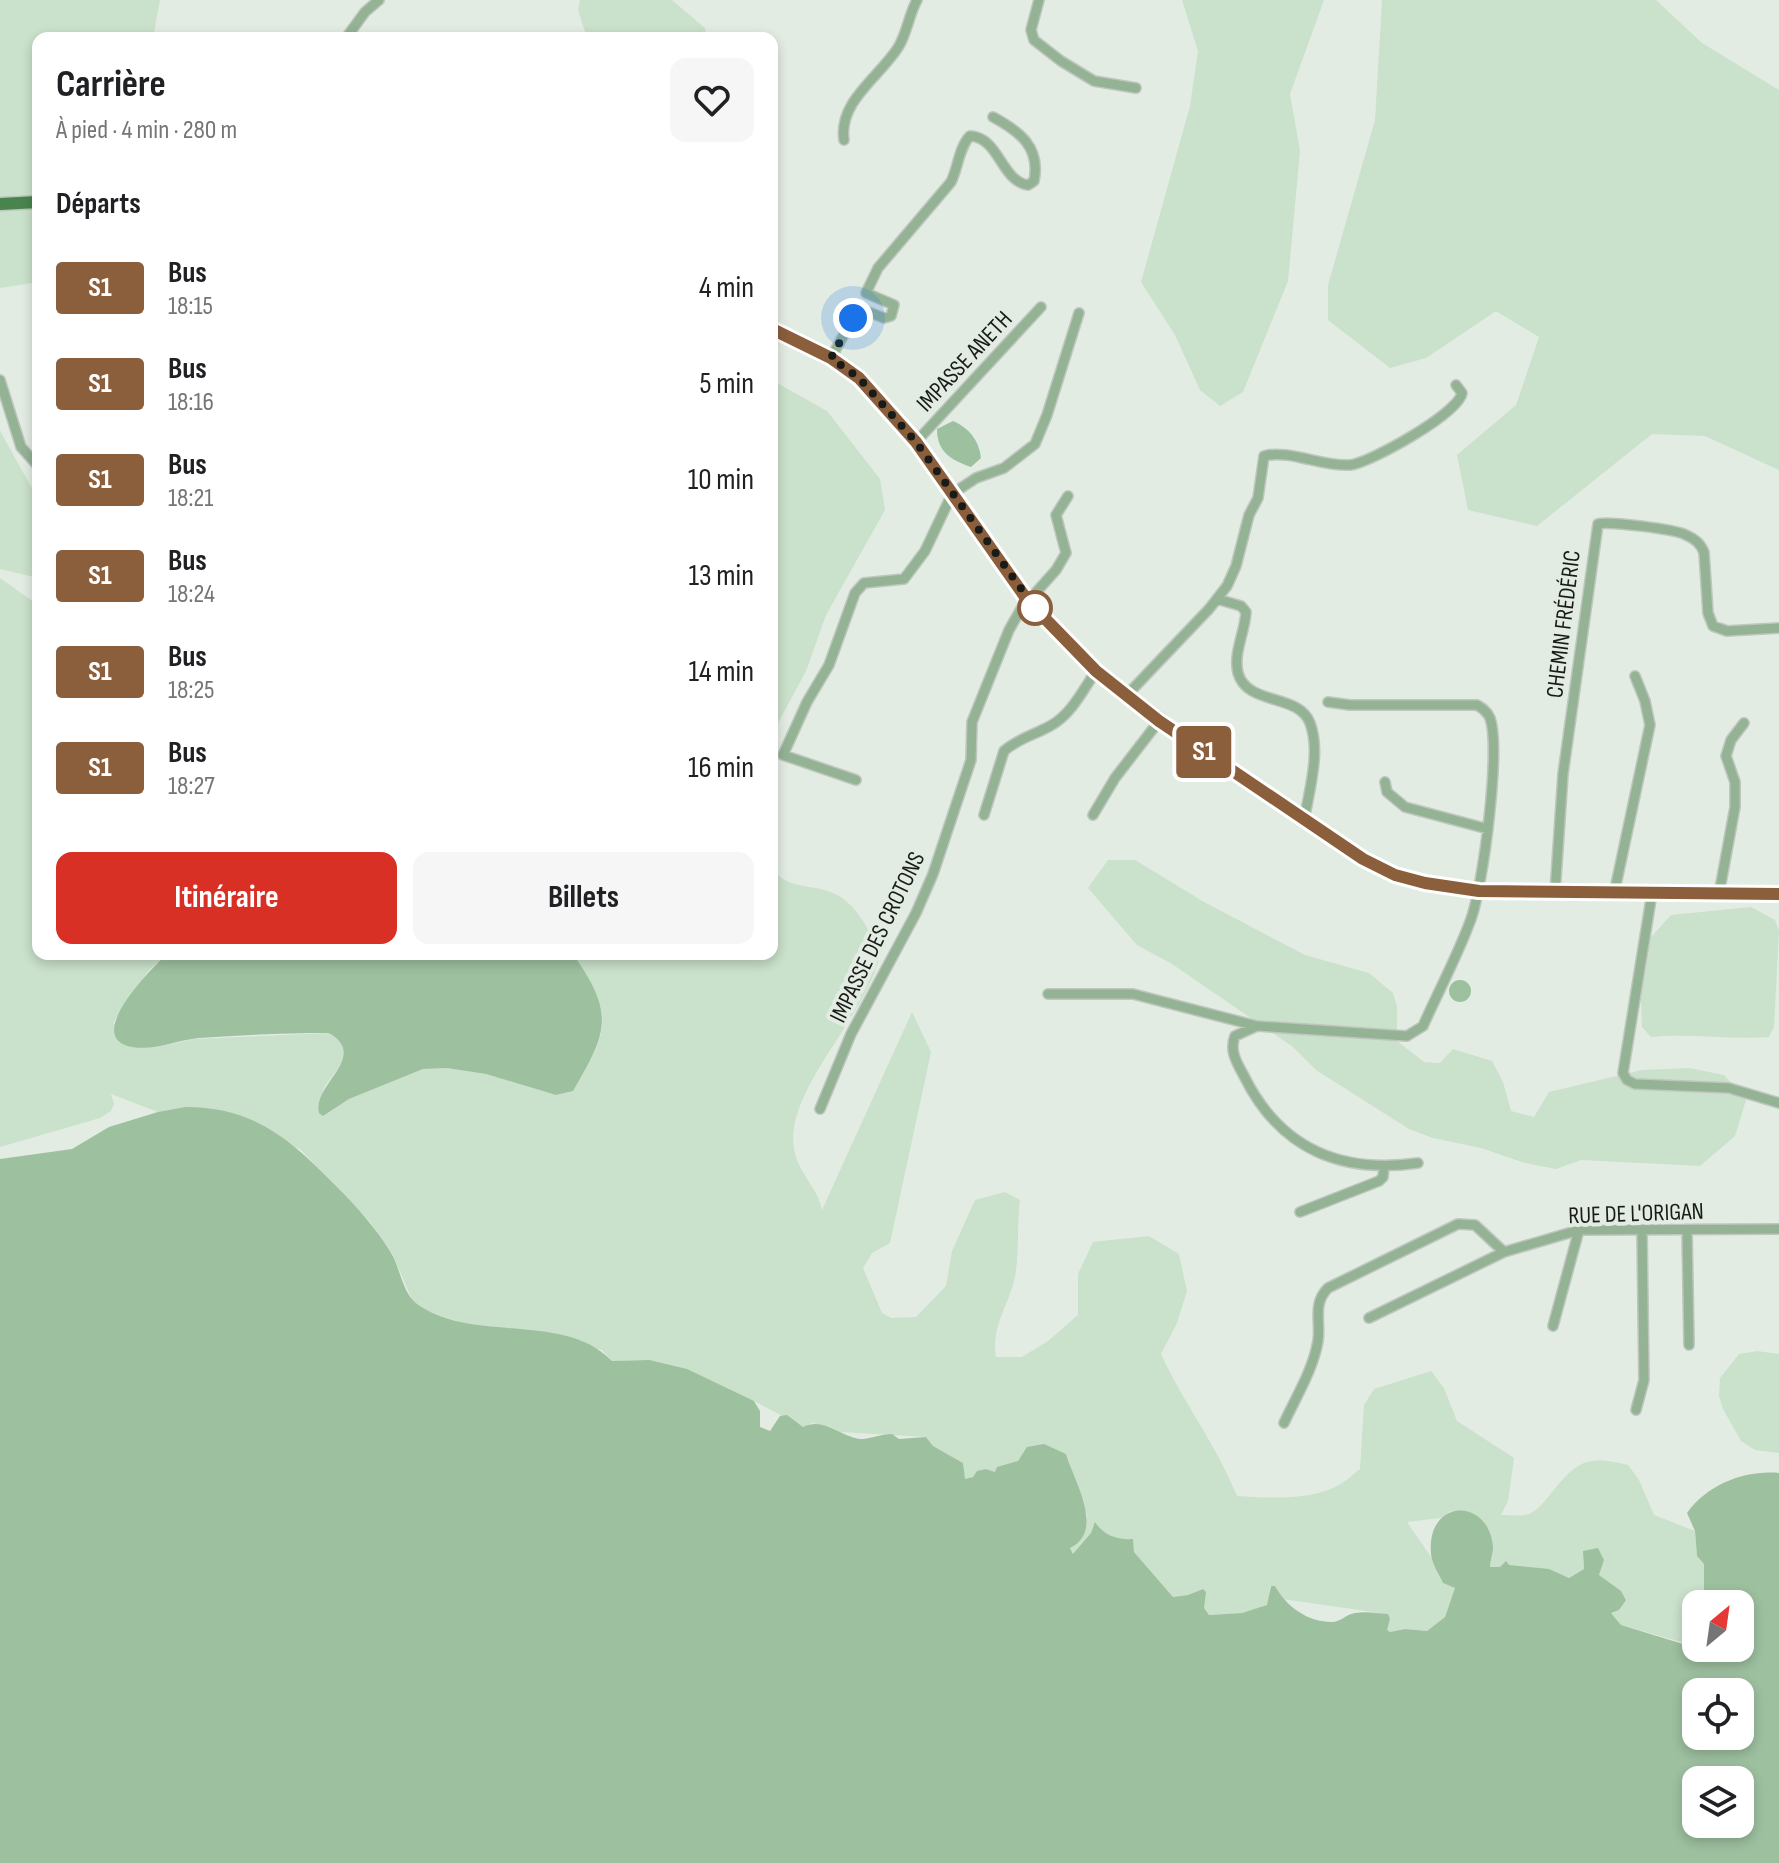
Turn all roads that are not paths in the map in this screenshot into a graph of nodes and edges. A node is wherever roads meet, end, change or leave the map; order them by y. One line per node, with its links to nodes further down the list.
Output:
1 (379, 0): 4 (street)
2 (917, 0): 7 (street)
3 (1039, 0): 5 (street)
4 (350, 32)
5 (1136, 88)
6 (993, 117): 13 (street)
7 (844, 140)
8 (32, 202): 9 (main road)
9 (0, 204)
10 (1041, 307): 16 (street, IMPASSE ANETH)
11 (1079, 313): 18 (street)
12 (778, 332): 13 (main road)
13 (831, 358): 16 (main road)
14 (0, 380): 17 (street)
15 (1456, 385): 20 (street)
16 (916, 442): 18 (main road)
17 (32, 459)
18 (952, 494): 21 (main road); 29 (street)
19 (1068, 496): 21 (street, IMPASSE DES CROTONS)
20 (1217, 599): 25 (street); 33 (street)
21 (1028, 601): 23 (main road); 44 (street, IMPASSE DES CROTONS)
22 (1779, 628): 36 (street, CHEMIN FRÉDÉRIC)
23 (1096, 671): 25 (main road); 31 (street)
24 (1635, 676): 38 (street)
25 (1126, 696): 27 (main road)
26 (1328, 702): 34 (street)
27 (1159, 721): 32 (street); 33 (main road)
28 (1744, 723): 39 (street)
29 (856, 780)
30 (1385, 782): 34 (street)
31 (984, 815)
32 (1093, 815)
33 (1304, 821): 35 (main road)
34 (1488, 829): 35 (street)
35 (1479, 891): 36 (main road); 42 (street)
36 (1555, 893): 38 (main road)
37 (1652, 893): 38 (main road); 39 (main road); 43 (street)
38 (1614, 894)
39 (1719, 894): 40 (main road)
40 (1779, 894)
41 (1048, 994): 42 (street)
42 (1257, 1026): 46 (street)
43 (1779, 1103)
44 (820, 1109)
45 (1418, 1163): 46 (street)
46 (1384, 1168): 47 (street)
47 (1300, 1212)
48 (1779, 1229): 51 (street, RUE DE L'ORIGAN)
49 (1579, 1230): 50 (street, RUE DE L'ORIGAN); 52 (street, RUE DE L'ORIGAN); 54 (street)
50 (1642, 1230): 51 (street, RUE DE L'ORIGAN); 56 (street)
51 (1687, 1230): 55 (street)
52 (1504, 1252): 53 (street, RUE DE L'ORIGAN); 57 (street)
53 (1369, 1318)
54 (1553, 1326)
55 (1689, 1345)
56 (1636, 1410)
57 (1284, 1423)

